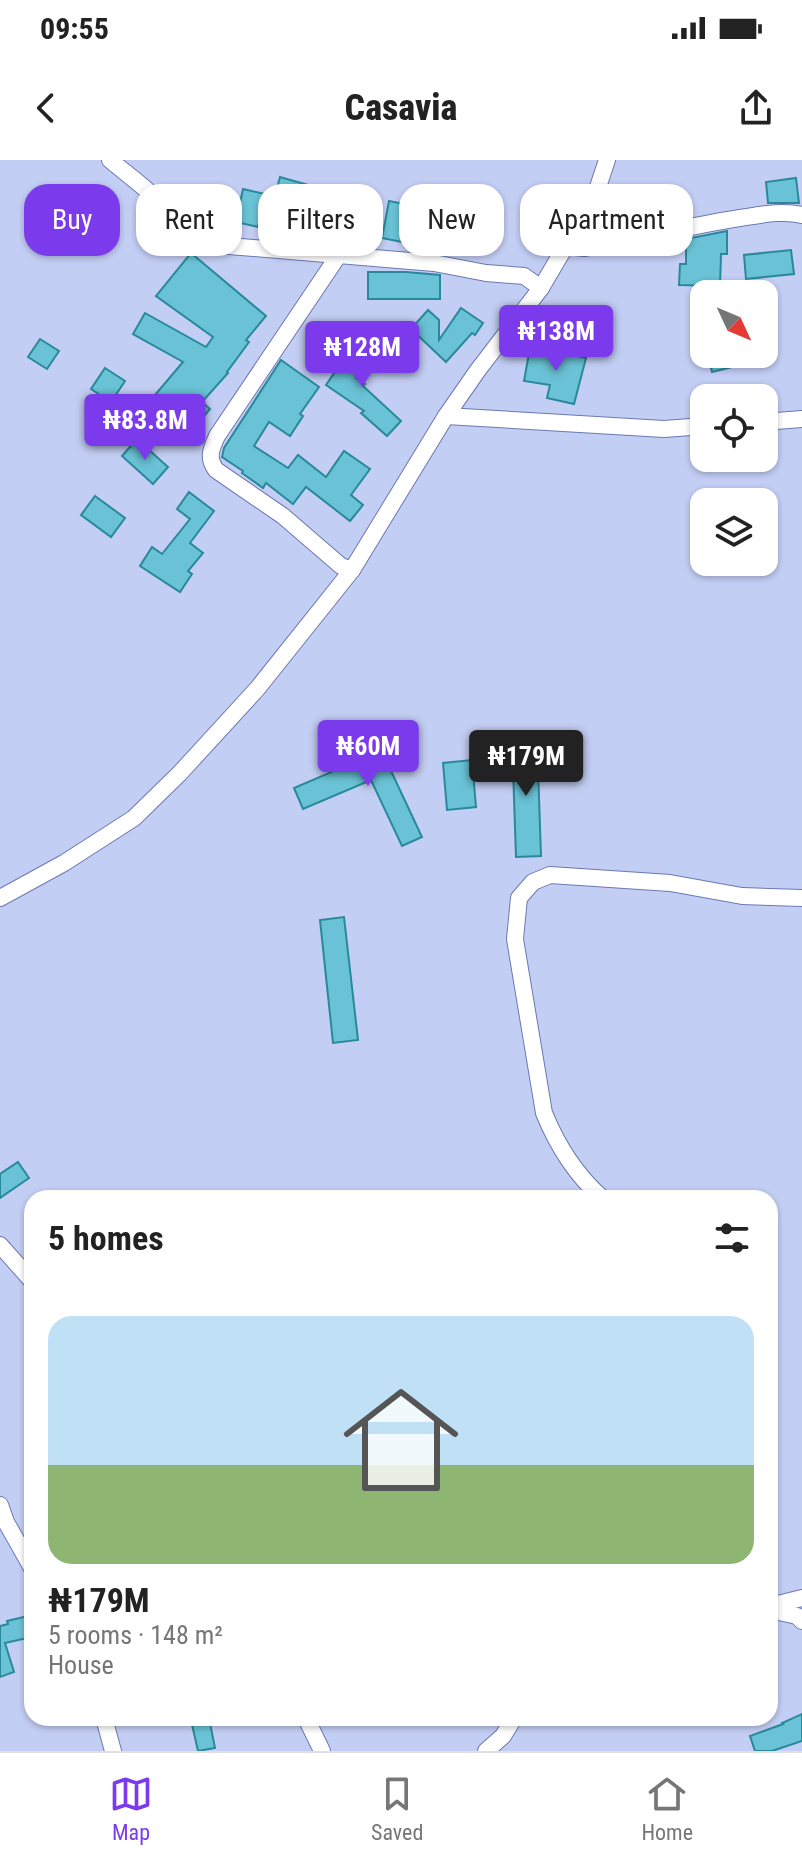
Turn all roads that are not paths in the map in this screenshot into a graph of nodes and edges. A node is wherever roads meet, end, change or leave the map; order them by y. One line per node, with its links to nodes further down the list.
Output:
1 (110, 160): 6 (street)
2 (607, 160): 3 (street)
3 (599, 184)
4 (802, 215): 5 (street)
5 (693, 226)
6 (258, 249)
7 (338, 256): 9 (street); 14 (street)
8 (561, 256): 9 (street)
9 (541, 288): 10 (street)
10 (446, 416): 13 (street); 14 (street)
11 (802, 419): 12 (street)
12 (778, 421)
13 (690, 427)
14 (352, 570): 15 (street)
15 (0, 898)
16 (802, 898): 17 (street)
17 (593, 1190)
18 (0, 1245): 19 (street)
19 (24, 1272)
20 (0, 1505): 21 (street)
21 (3, 1523): 22 (street)
22 (24, 1556)
23 (802, 1598): 24 (street)
24 (778, 1606)
25 (778, 1610): 26 (street)
26 (802, 1621)
27 (106, 1726): 30 (street)
28 (310, 1726): 31 (street)
29 (509, 1726): 32 (street)
30 (113, 1751)
31 (322, 1751)
32 (486, 1751)

